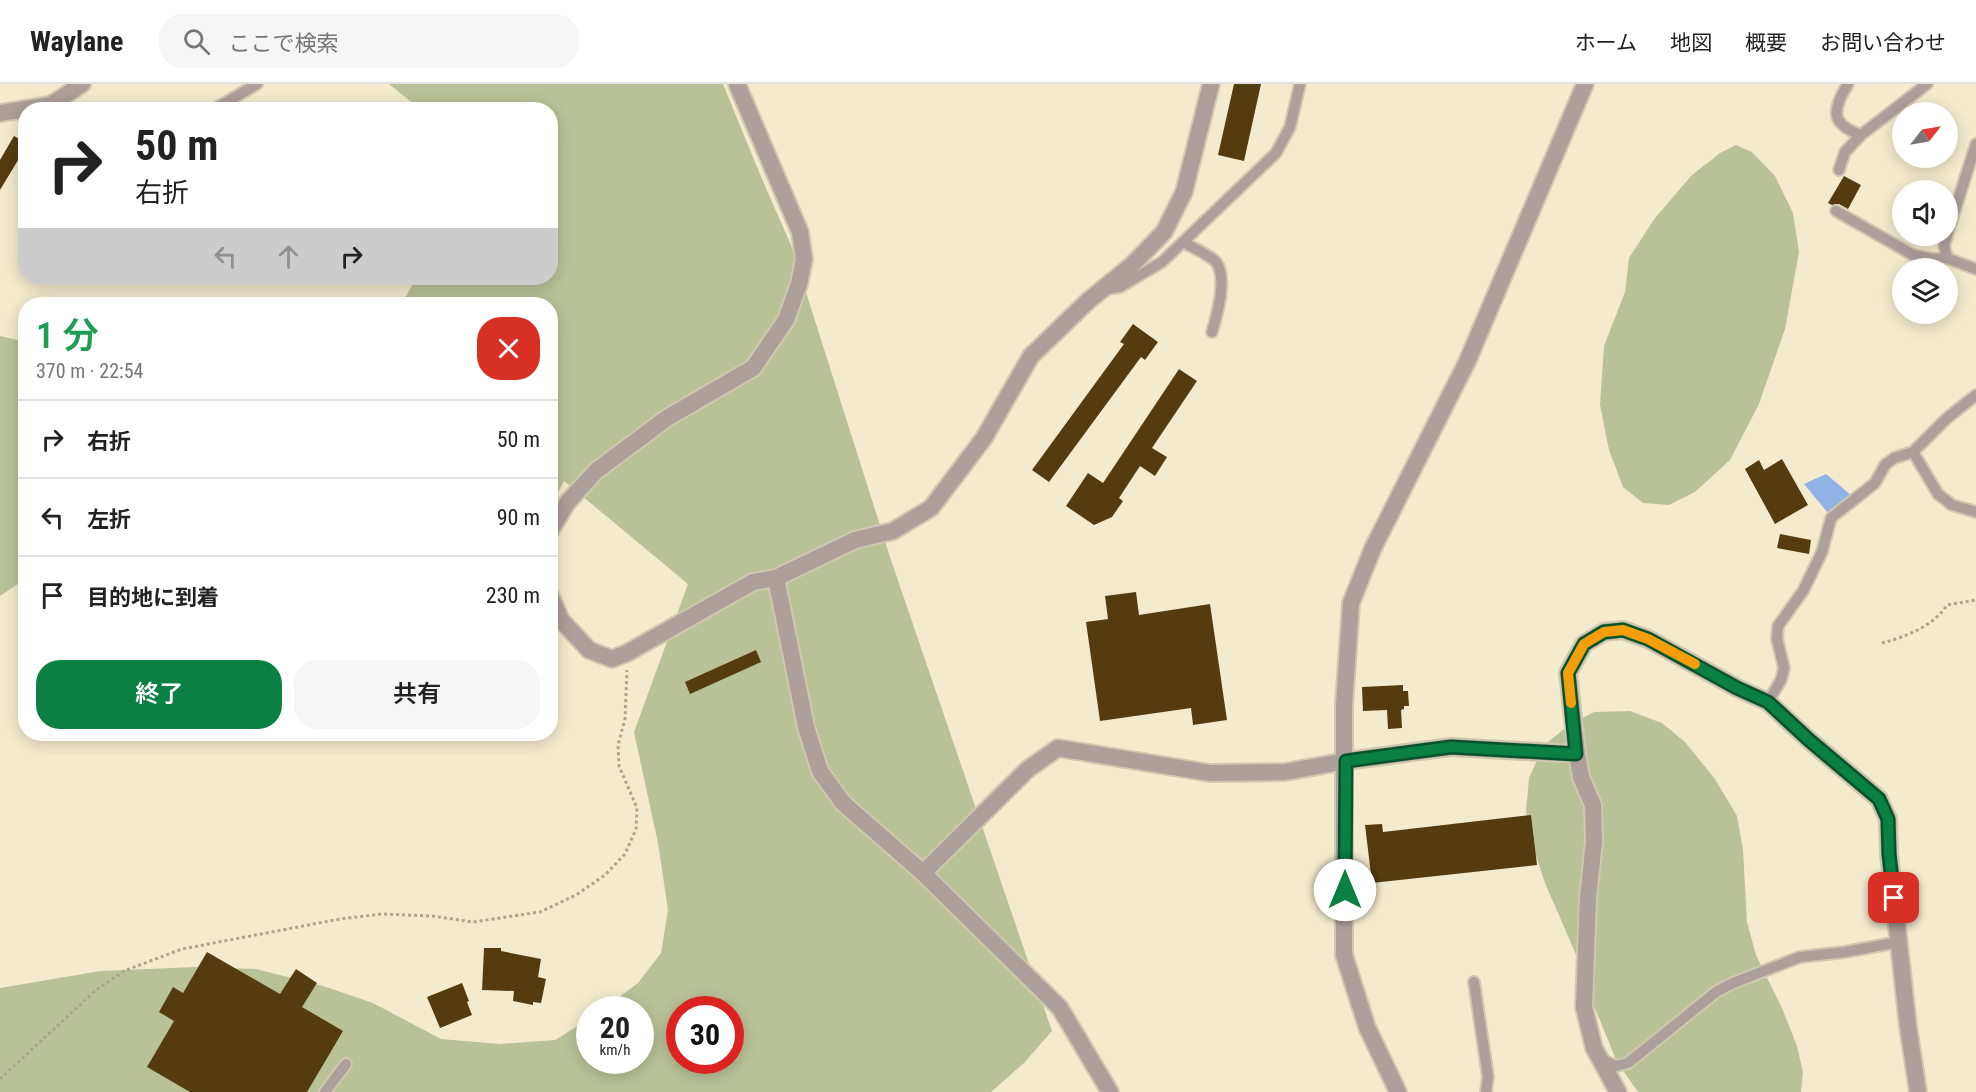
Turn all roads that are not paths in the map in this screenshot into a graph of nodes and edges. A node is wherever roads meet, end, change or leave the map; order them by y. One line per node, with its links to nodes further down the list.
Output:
1 (82, 84): 9 (street)
2 (257, 84): 10 (lane)
3 (737, 84): 29 (street)
4 (1211, 84): 24 (street)
5 (1300, 84): 18 (lane)
6 (1585, 84): 34 (street)
7 (1848, 84): 13 (lane)
8 (1927, 84): 13 (lane)
9 (58, 102)
10 (227, 102)
11 (18, 111): 12 (street)
12 (0, 113)
13 (1861, 135): 15 (lane)
14 (1976, 144): 16 (lane)
15 (1839, 170)
16 (1958, 200)
17 (1836, 211): 20 (lane)
18 (1183, 242): 24 (lane); 25 (lane)
19 (1944, 246): 21 (lane)
20 (1925, 258)
21 (1947, 258)
22 (1958, 262): 23 (lane)
23 (1976, 269)
24 (1102, 289): 30 (street)
25 (1212, 332)
26 (1976, 395): 27 (lane)
27 (1913, 452): 28 (lane); 32 (lane)
28 (1976, 512)
29 (558, 518)
30 (776, 578): 31 (street); 35 (street)
31 (558, 613)
32 (1768, 702): 33 (street); 36 (street)
33 (1576, 754): 34 (street); 38 (street)
34 (1346, 761): 35 (street); 42 (street)
35 (922, 873): 41 (street)
36 (1899, 942): 38 (lane); 45 (street)
37 (1474, 982): 43 (lane)
38 (1599, 1058): 44 (street)
39 (346, 1064): 40 (lane)
40 (325, 1092)
41 (1110, 1092)
42 (1398, 1092)
43 (1486, 1092)
44 (1618, 1092)
45 (1918, 1092)

